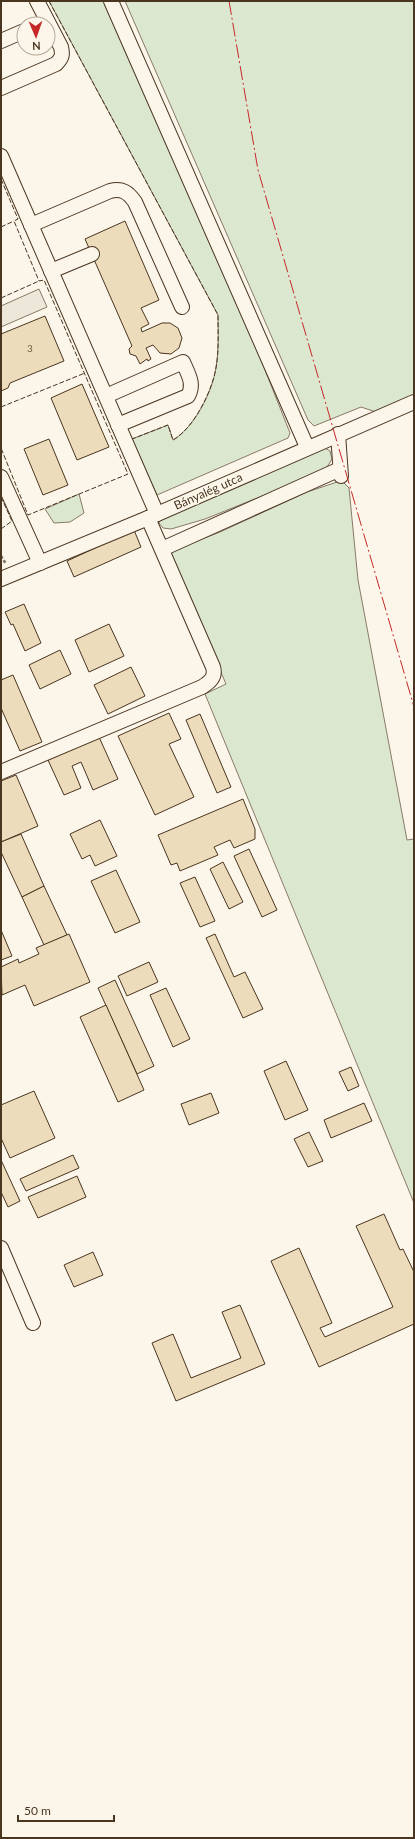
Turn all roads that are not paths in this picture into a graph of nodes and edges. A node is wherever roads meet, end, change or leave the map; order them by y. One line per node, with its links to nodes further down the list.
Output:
1 (37, 1): 3 (street)
2 (111, 1): 17 (street)
3 (41, 16)
4 (16, 34): 6 (street)
5 (56, 40): 7 (street)
6 (1, 41)
7 (1, 88)
8 (1, 156): 9 (street)
9 (31, 225): 11 (street); 12 (street)
10 (92, 254): 11 (street)
11 (51, 271): 13 (street)
12 (182, 307)
13 (106, 396): 15 (street); 15 (street)
14 (414, 402): 16 (street, Bányalég utca)
15 (118, 425): 19 (street)
16 (338, 434): 17 (street, Bányalég utca); 20 (street)
17 (308, 447): 19 (street, Bányalég utca)
18 (1, 478): 21 (street)
19 (153, 516): 20 (street); 21 (street, Bányalég utca)
20 (162, 548): 23 (street)
21 (40, 563): 22 (street, Bányalég utca)
22 (1, 579)
23 (1, 772)
24 (1, 1248): 25 (street)
25 (33, 1323)

